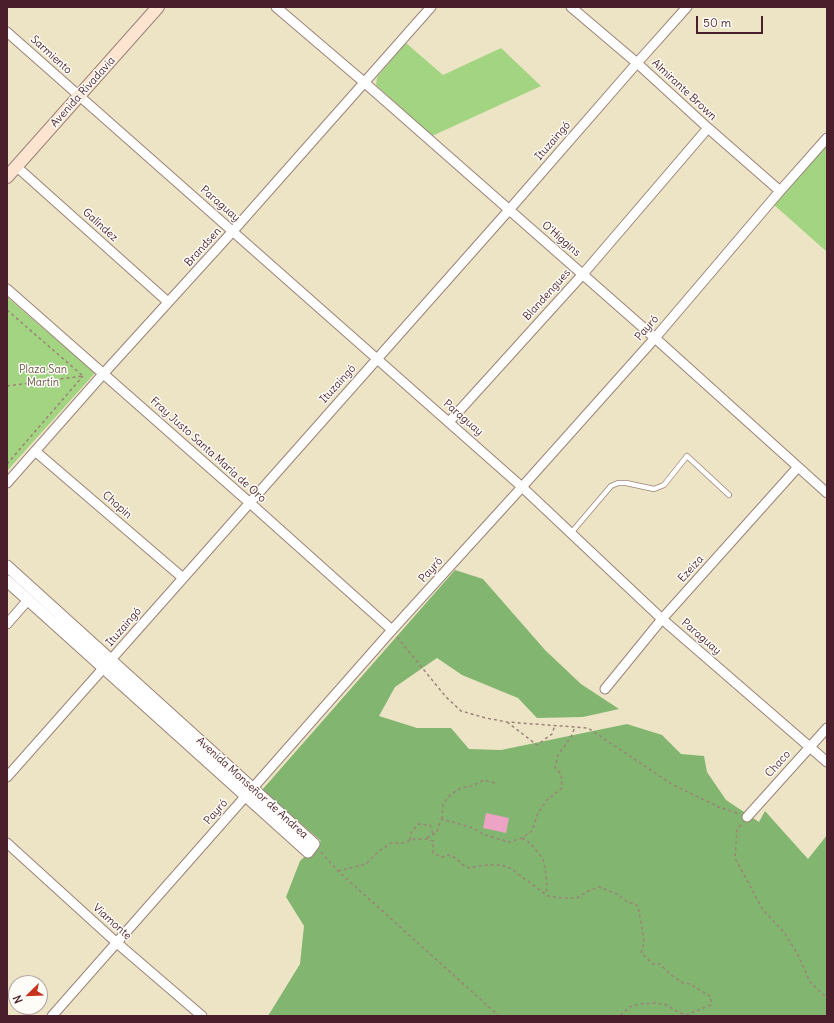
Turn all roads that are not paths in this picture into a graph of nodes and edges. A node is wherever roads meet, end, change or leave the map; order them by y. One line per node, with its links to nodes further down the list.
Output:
1 (158, 7): 9 (main road, Avenida Rivadavia)
2 (276, 7): 8 (street, O'Higgins)
3 (431, 7): 8 (street, Brandsen)
4 (572, 7): 7 (street, Almirante Brown)
5 (687, 7): 7 (street, Ituzaingó)
6 (7, 32): 9 (street, Sarmiento)
7 (637, 63): 10 (street, Almirante Brown); 15 (street, Ituzaingó)
8 (364, 83): 15 (street, O'Higgins); 16 (street, Brandsen)
9 (80, 96): 12 (main road, Avenida Rivadavia); 16 (street, Paraguay)
10 (708, 128): 14 (street, Almirante Brown); 17 (street, Blandengues)
11 (827, 138): 14 (street, Payró)
12 (16, 167): 13 (main road, Avenida Rivadavia); 19 (street, Galíndez)
13 (7, 178)
14 (780, 191): 20 (street, Payró)
15 (509, 210): 17 (street, O'Higgins); 21 (street, Ituzaingó)
16 (233, 231): 19 (street, Brandsen); 21 (street, Paraguay)
17 (582, 274): 20 (street, O'Higgins); 23 (street, Blandengues)
18 (7, 289): 22 (street, Fray Justo Santa María de Oro)
19 (168, 302): 22 (street, Brandsen)
20 (656, 338): 25 (street, O'Higgins); 27 (street, Payró)
21 (377, 359): 23 (street, Paraguay); 30 (street, Ituzaingó)
22 (104, 373): 24 (street, Brandsen); 30 (street, Fray Justo Santa María de Oro)
23 (449, 422): 27 (street, Paraguay)
24 (35, 450): 26 (street, Brandsen); 33 (street, Chopin)
25 (798, 467): 28 (street, O'Higgins); 36 (street, Ezeiza)
26 (7, 483)
27 (522, 487): 31 (street, Paraguay); 38 (street, Payró)
28 (827, 493)
29 (729, 495): 31 (lane)
30 (250, 503): 33 (street, Ituzaingó); 38 (street, Fray Justo Santa María de Oro)
31 (571, 533): 36 (street, Paraguay)
32 (7, 566): 39 (street, Avenida Monseñor de Andrea)
33 (183, 578): 39 (street, Ituzaingó)
34 (7, 581): 35 (street, Avenida Monseñor de Andrea)
35 (28, 600): 37 (street); 39 (street, Avenida Monseñor de Andrea)
36 (662, 619): 40 (street, Ezeiza); 42 (street, Paraguay)
37 (7, 624)
38 (392, 630): 45 (street, Payró)
39 (107, 664): 44 (street, Ituzaingó); 45 (street, Avenida Monseñor de Andrea)
40 (605, 689)
41 (827, 728): 42 (street, Chaco)
42 (810, 747): 43 (street, Paraguay); 46 (street, Chaco)
43 (827, 762)
44 (7, 777)
45 (250, 792): 48 (street, Avenida Monseñor de Andrea); 49 (street, Payró)
46 (747, 817)
47 (7, 843): 49 (street, Viamonte)
48 (314, 844)
49 (117, 943): 50 (street, Payró); 51 (street, Viamonte)
50 (52, 1016)
51 (202, 1016)

